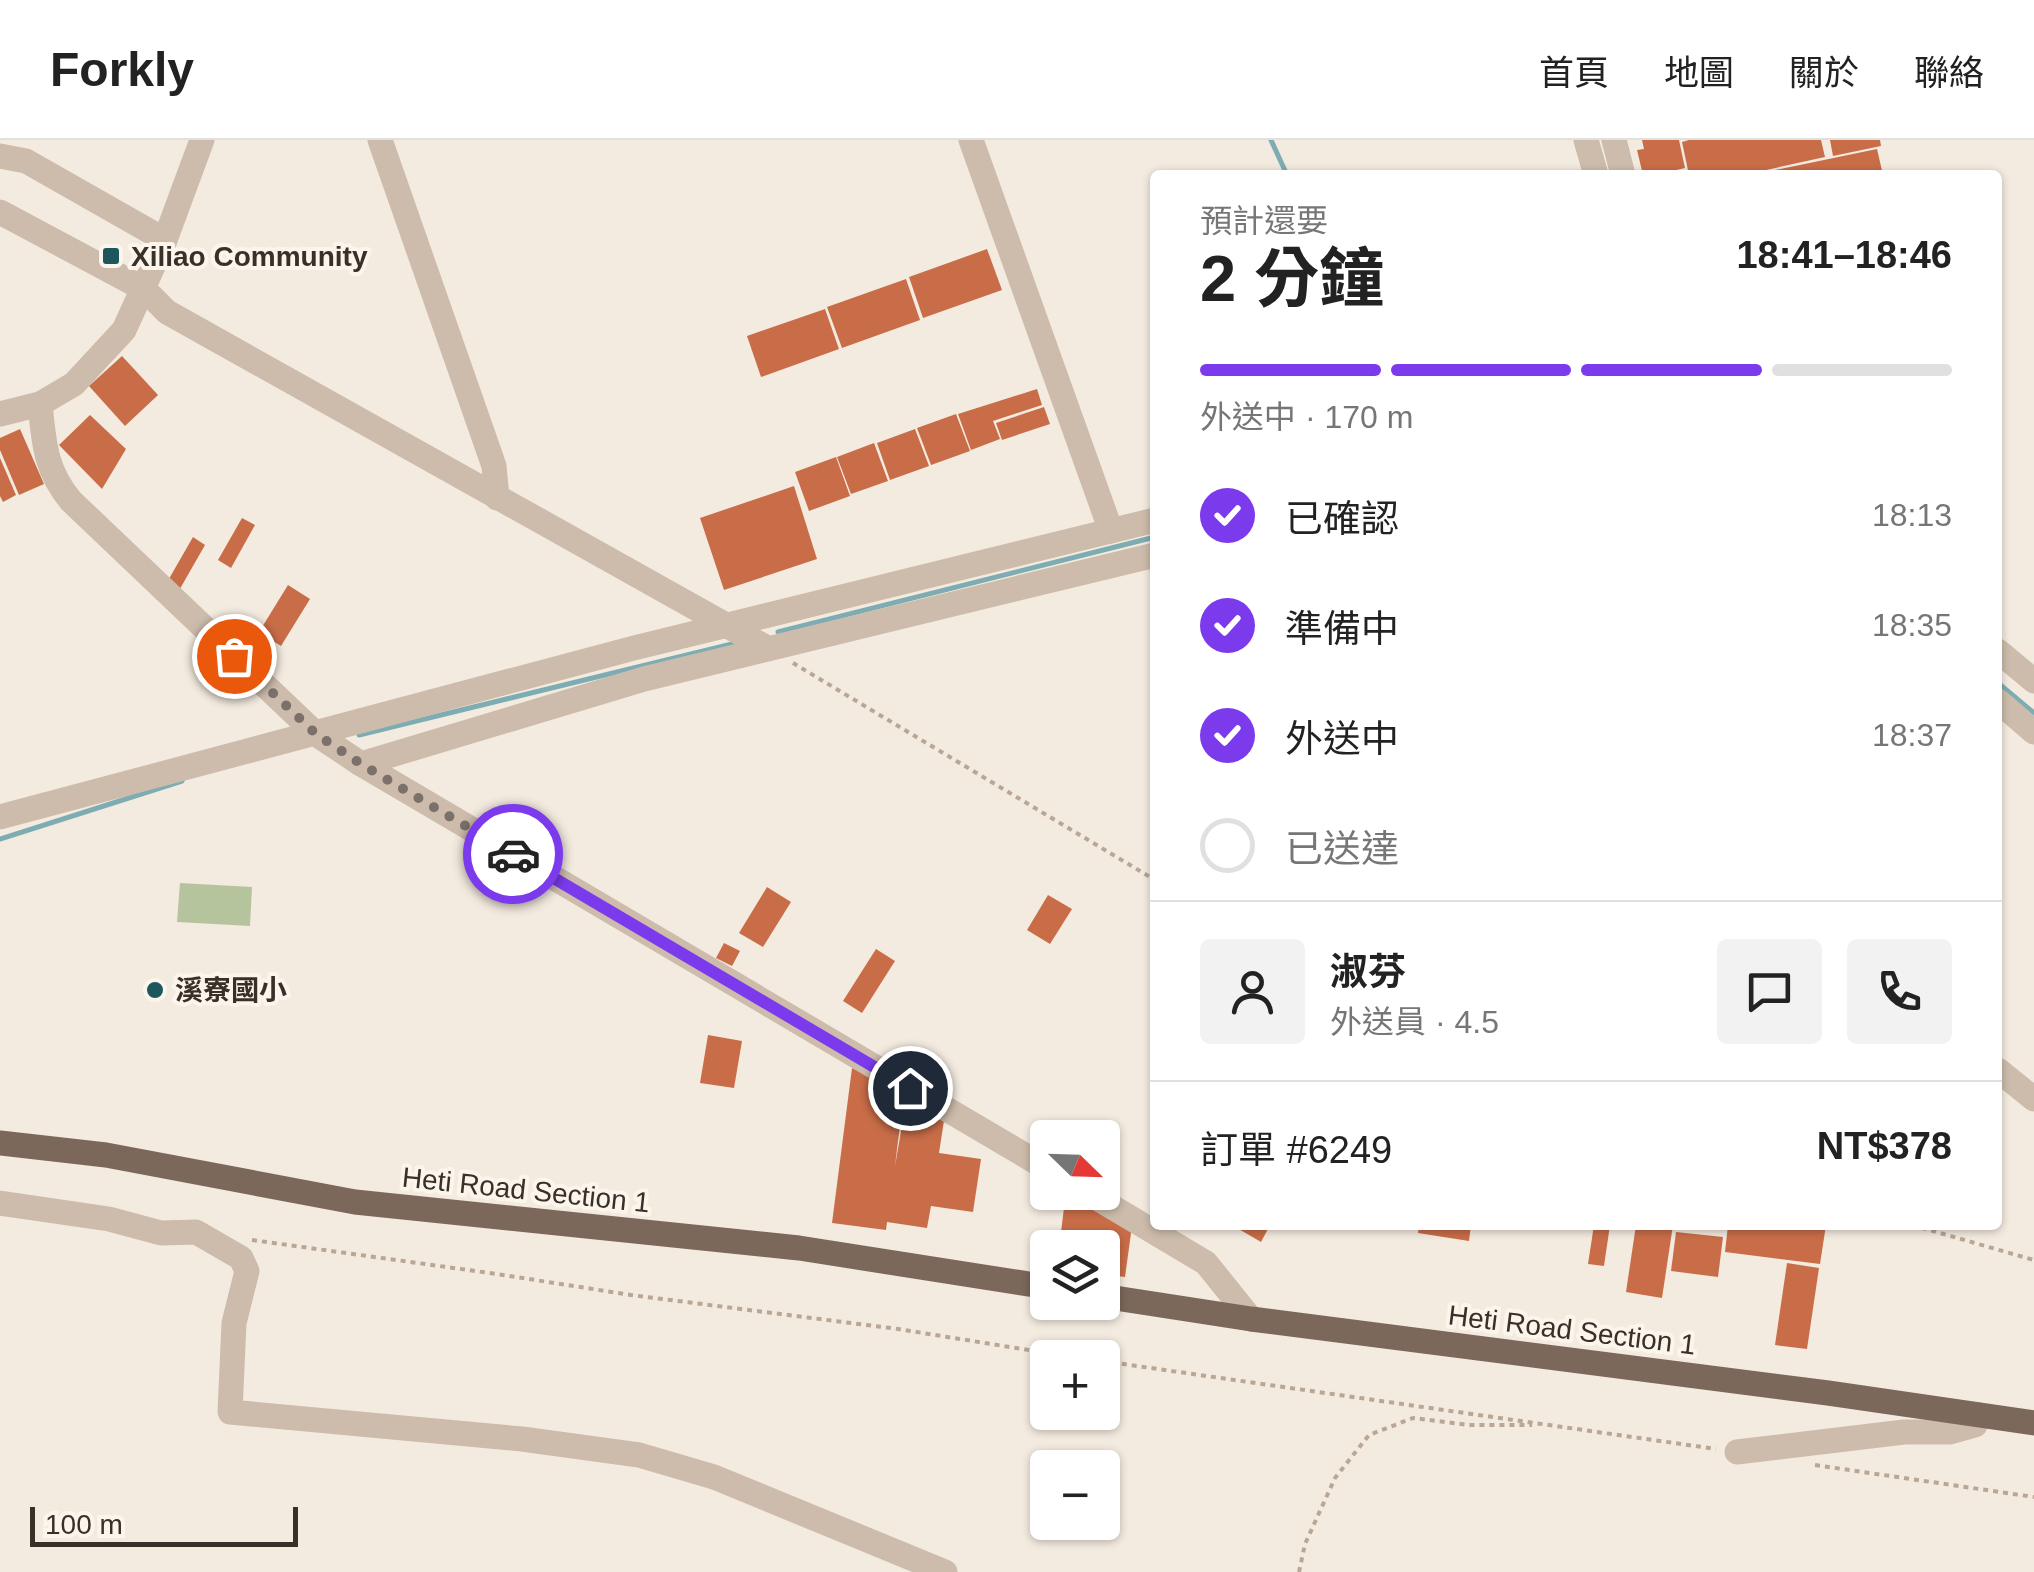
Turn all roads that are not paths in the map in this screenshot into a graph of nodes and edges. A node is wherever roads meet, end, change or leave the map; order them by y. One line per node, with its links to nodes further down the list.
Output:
1 (202, 140): 10 (street)
2 (380, 140): 14 (street)
3 (971, 140): 16 (street)
4 (1586, 140): 7 (street)
5 (1614, 140): 8 (street)
6 (0, 156): 10 (street)
7 (1595, 170)
8 (1622, 170)
9 (0, 212): 11 (street)
10 (165, 240): 11 (street)
11 (144, 289): 12 (street); 14 (street)
12 (40, 404): 13 (street); 24 (street)
13 (0, 414)
14 (497, 498): 18 (street)
15 (1150, 521): 16 (street)
16 (1111, 531): 18 (street)
17 (1150, 557): 19 (street)
18 (730, 626): 19 (street); 24 (street)
19 (768, 648): 25 (street)
20 (2002, 654): 21 (street)
21 (2034, 681)
22 (2002, 705): 23 (street)
23 (2034, 732)
24 (316, 734): 25 (street); 26 (street)
25 (361, 764): 30 (street)
26 (0, 816)
27 (2002, 1073): 28 (street)
28 (2034, 1100)
29 (0, 1143): 35 (main road, Heti Road Section 1)
30 (1030, 1159)
31 (0, 1204): 41 (street)
32 (1116, 1210): 33 (street)
33 (1150, 1230)
34 (1150, 1230): 37 (street)
35 (1030, 1284)
36 (1120, 1299): 37 (main road, Heti Road Section 1)
37 (1251, 1319): 38 (main road, Heti Road Section 1)
38 (1978, 1415): 39 (main road, Heti Road Section 1); 40 (street)
39 (2034, 1423)
40 (1736, 1452)
41 (945, 1572)

